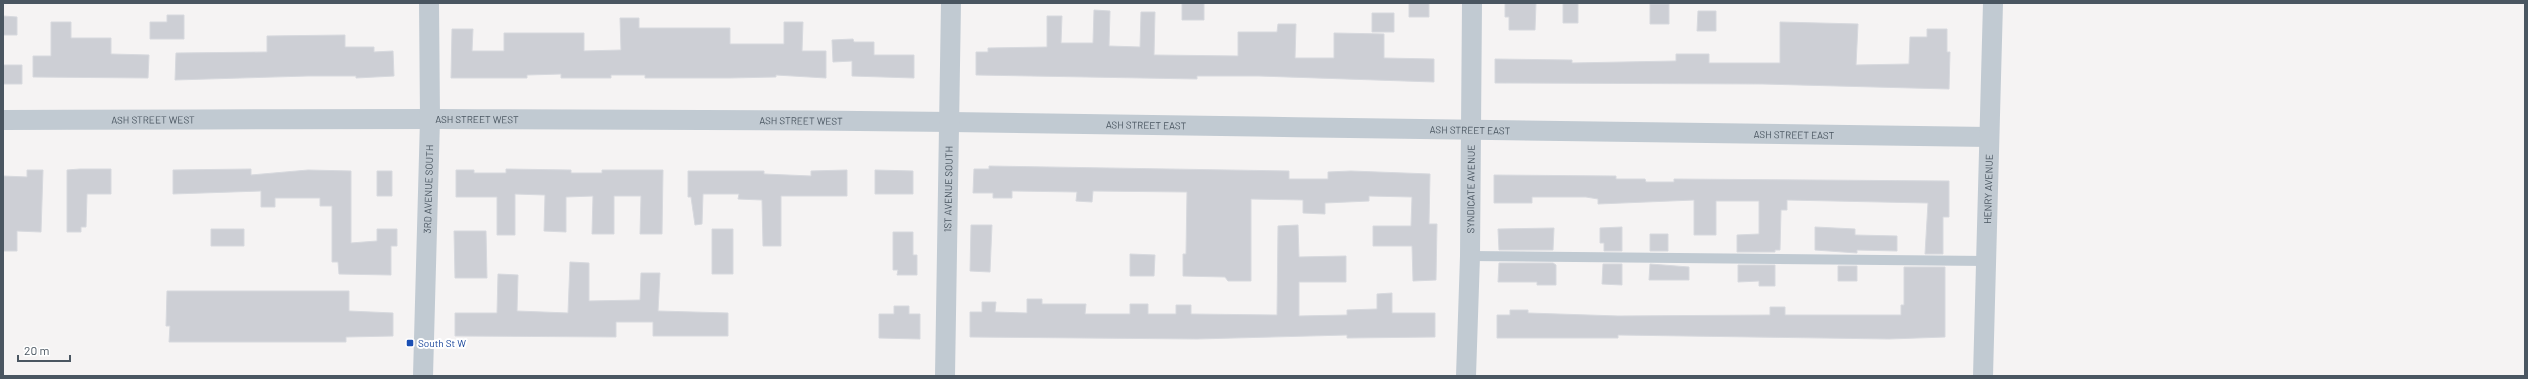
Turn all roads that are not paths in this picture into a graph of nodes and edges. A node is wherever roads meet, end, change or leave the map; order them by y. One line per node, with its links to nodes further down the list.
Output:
1 (429, 3): 5 (street, 3RD AVENUE SOUTH)
2 (952, 3): 7 (street, 1ST AVENUE SOUTH)
3 (1472, 3): 8 (street, SYNDICATE AVENUE)
4 (1993, 3): 9 (street, HENRY AVENUE)
5 (430, 119): 6 (street, ASH STREET WEST); 7 (street, ASH STREET WEST); 12 (street, 3RD AVENUE SOUTH)
6 (3, 120)
7 (950, 122): 8 (street, ASH STREET EAST); 13 (street, 1ST AVENUE SOUTH)
8 (1471, 132): 9 (street, ASH STREET EAST); 10 (street, SYNDICATE AVENUE)
9 (1989, 137): 11 (street, HENRY AVENUE)
10 (1470, 256): 11 (lane); 14 (street, SYNDICATE AVENUE)
11 (1987, 261): 15 (street, HENRY AVENUE)
12 (423, 376)
13 (945, 376)
14 (1466, 376)
15 (1983, 376)

